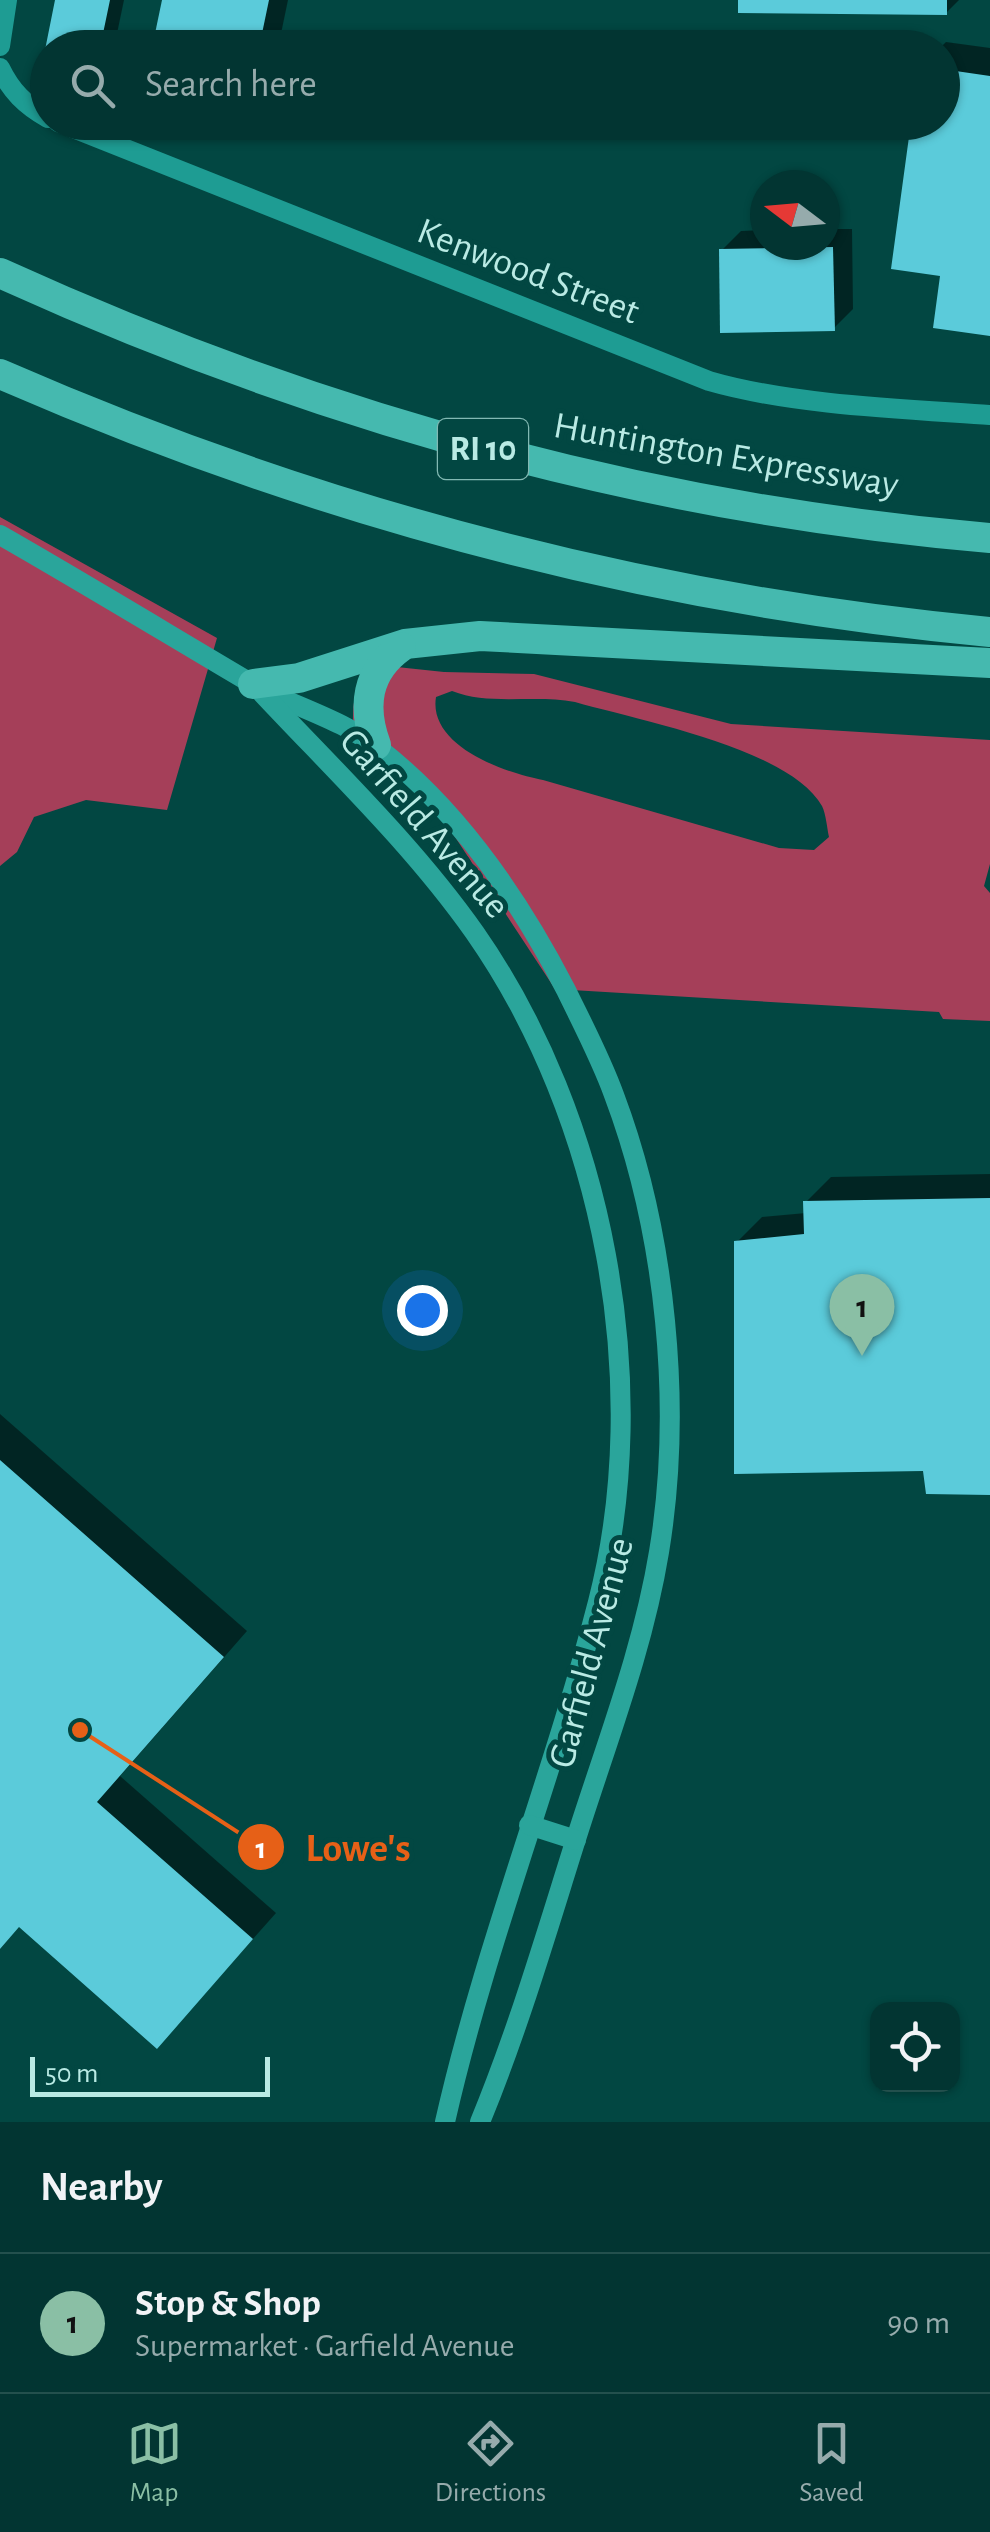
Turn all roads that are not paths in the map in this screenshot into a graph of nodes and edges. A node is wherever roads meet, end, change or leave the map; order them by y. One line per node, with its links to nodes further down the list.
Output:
1 (4, 13): 2 (street)
2 (0, 46)
3 (0, 68): 4 (street)
4 (30, 108)
5 (103, 140): 8 (street, Kenwood Street)
6 (0, 272): 10 (highway, Huntington Expressway / RI 10)
7 (0, 374): 11 (highway, RI 10)
8 (990, 415)
9 (0, 535): 14 (street, Garfield Avenue)
10 (990, 538)
11 (990, 632)
12 (405, 644): 13 (highway); 14 (highway); 15 (highway)
13 (990, 663)
14 (253, 684): 15 (street, Garfield Avenue); 16 (street, Garfield Avenue)
15 (376, 746): 17 (street, Garfield Avenue)
16 (530, 1825): 17 (street); 18 (street, Garfield Avenue)
17 (576, 1840): 19 (street, Garfield Avenue)
18 (445, 2122)
19 (480, 2122)

